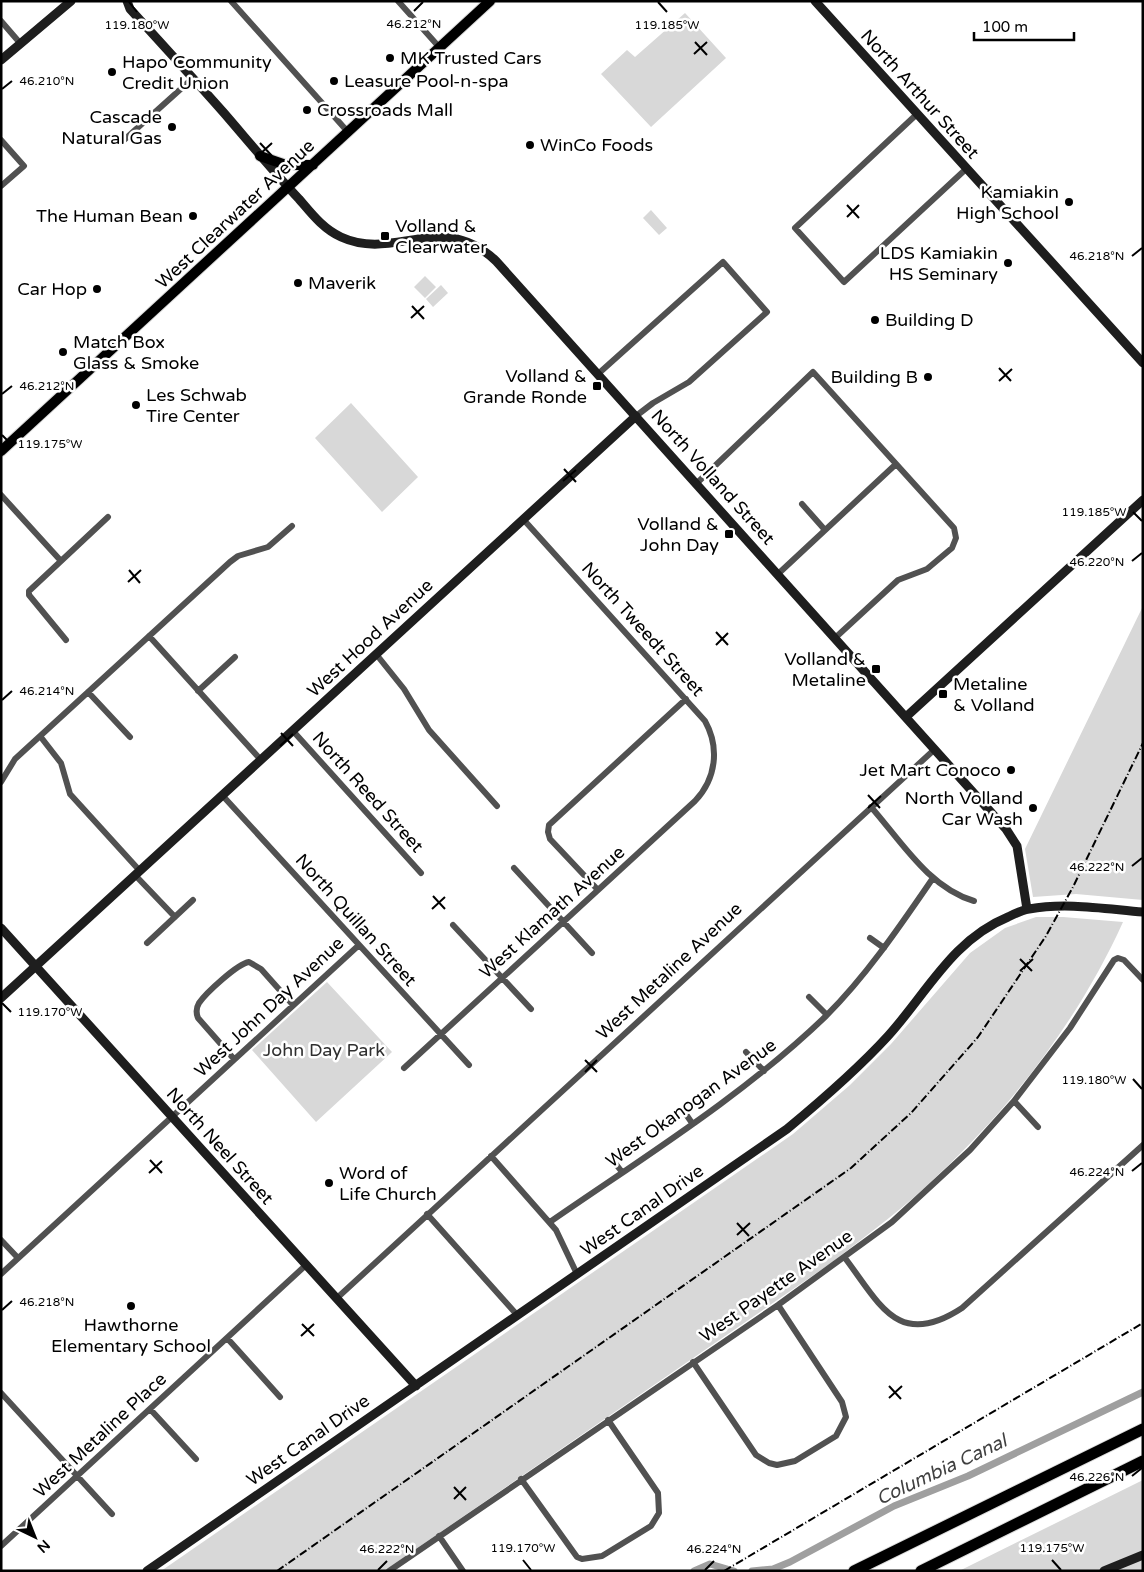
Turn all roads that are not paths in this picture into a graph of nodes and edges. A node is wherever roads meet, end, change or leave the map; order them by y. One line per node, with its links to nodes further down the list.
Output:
1 (62, 1): 10 (street)
2 (71, 1): 10 (street)
3 (119, 1): 8 (street, North Volland Street)
4 (232, 1): 16 (street)
5 (398, 1): 12 (street)
6 (490, 1): 12 (main road, West Clearwater Avenue)
7 (815, 1): 15 (street, North Arthur Street)
8 (128, 5): 14 (street, North Volland Street)
9 (1, 21): 11 (street)
10 (40, 25): 11 (street)
11 (20, 43): 13 (street)
12 (440, 48): 16 (main road, West Clearwater Avenue)
13 (1, 60)
14 (193, 78): 18 (street); 19 (street, North Volland Street)
15 (917, 114): 21 (street, North Arthur Street); 21 (street)
16 (348, 132): 20 (main road, West Clearwater Avenue)
17 (1, 140): 22 (street)
18 (124, 140)
19 (260, 156): 20 (main road); 23 (street, North Volland Street)
20 (313, 165): 23 (main road, West Clearwater Avenue)
21 (966, 169): 24 (street, North Arthur Street)
22 (1, 186)
23 (288, 188): 25 (street, North Volland Street); 27 (main road, West Clearwater Avenue)
24 (1143, 363)
25 (598, 374): 26 (street, North Volland Street); 26 (street, West Hood Avenue)
26 (636, 416): 29 (street, North Volland Street); 34 (street, West Hood Avenue)
27 (1, 451)
28 (895, 465): 29 (street); 36 (street); 40 (street)
29 (696, 483): 38 (street, North Volland Street)
30 (1, 495): 37 (street)
31 (1143, 500): 47 (street)
32 (802, 504): 36 (street)
33 (108, 517): 37 (street)
34 (523, 519): 42 (street, West Hood Avenue); 46 (street, North Tweedt Street)
35 (292, 526): 39 (street)
36 (825, 530): 38 (street)
37 (61, 561): 41 (street)
38 (778, 574): 40 (street, North Volland Street)
39 (149, 636): 44 (street); 45 (street)
40 (836, 638): 47 (street, North Volland Street)
41 (66, 640)
42 (376, 654): 48 (street, West Hood Avenue); 56 (street)
43 (235, 657): 44 (street)
44 (198, 690): 52 (street)
45 (88, 692): 49 (street); 50 (street)
46 (686, 699): 53 (street, North Tweedt Street); 62 (street)
47 (907, 716): 51 (street, North Volland Street)
48 (293, 731): 52 (street, West Hood Avenue); 60 (street, North Reed Street)
49 (40, 736): 54 (street); 59 (street)
50 (130, 737)
51 (935, 749): 57 (street, West Metaline Avenue); 65 (street, North Volland Street)
52 (261, 760): 55 (street, West Hood Avenue)
53 (713, 772): 62 (street, West Klamath Avenue)
54 (1, 782)
55 (222, 796): 59 (street, West Hood Avenue); 73 (street, North Quillan Street)
56 (497, 806)
57 (872, 807): 61 (street); 96 (street, West Metaline Avenue)
58 (514, 868): 68 (street)
59 (138, 873): 67 (street); 76 (street, West Hood Avenue)
60 (420, 874)
61 (933, 878): 64 (street); 74 (street, West Okanogan Avenue)
62 (598, 890): 68 (street, West Klamath Avenue)
63 (193, 900): 67 (street)
64 (974, 901)
65 (1027, 909): 66 (street, West Canal Drive); 106 (street, West Canal Drive)
66 (1143, 912)
67 (175, 917): 72 (street)
68 (563, 922): 75 (street); 77 (street, West Klamath Avenue)
69 (453, 925): 77 (street)
70 (1, 928): 76 (street, North Neel Street)
71 (870, 938): 74 (street)
72 (147, 943)
73 (359, 945): 81 (street, West John Day Avenue); 84 (street, North Quillan Street)
74 (884, 948): 83 (street, West Okanogan Avenue)
75 (592, 953)
76 (36, 966): 80 (street, West Hood Avenue); 92 (street, North Neel Street)
77 (502, 978): 82 (street); 84 (street, West Klamath Avenue)
78 (1143, 980): 90 (street, West Payette Avenue)
79 (809, 997): 83 (street)
80 (1, 998)
81 (294, 1005): 86 (street, West John Day Avenue); 86 (street)
82 (531, 1009)
83 (827, 1014): 89 (street, West Okanogan Avenue)
84 (441, 1035): 87 (street, North Quillan Street); 88 (street, West Klamath Avenue)
85 (746, 1052): 89 (street)
86 (234, 1059): 92 (street, West John Day Avenue)
87 (469, 1065)
88 (404, 1068)
89 (764, 1072): 93 (street, West Okanogan Avenue)
90 (1014, 1101): 94 (street); 103 (street, West Payette Avenue)
91 (683, 1110): 93 (street)
92 (172, 1117): 102 (street, West John Day Avenue); 104 (street, North Neel Street)
93 (692, 1123): 98 (street, West Okanogan Avenue)
94 (1038, 1127)
95 (1143, 1145): 103 (street)
96 (491, 1156): 99 (street, West Metaline Avenue); 100 (street)
97 (615, 1163): 98 (street)
98 (622, 1172): 100 (street, West Okanogan Avenue)
99 (427, 1214): 107 (street, West Metaline Avenue); 109 (street)
100 (550, 1222): 106 (street)
101 (1, 1240): 102 (street)
102 (18, 1258): 105 (street, West John Day Avenue)
103 (845, 1258): 108 (street, West Payette Avenue)
104 (306, 1265): 107 (street, North Neel Street); 110 (street, West Metaline Place)
105 (1, 1274)
106 (577, 1274): 109 (street, West Canal Drive)
107 (336, 1298): 112 (street, North Neel Street)
108 (778, 1304): 111 (street, West Payette Avenue); 111 (street)
109 (518, 1316): 112 (street, West Canal Drive)
110 (227, 1338): 114 (street); 115 (street, West Metaline Place)
111 (693, 1362): 116 (street, West Payette Avenue)
112 (416, 1386): 126 (street, West Canal Drive)
113 (1, 1393): 120 (street)
114 (280, 1396)
115 (150, 1409): 118 (street); 120 (street, West Metaline Place)
116 (608, 1420): 121 (street, West Payette Avenue); 121 (street)
117 (1143, 1429): 129 (highway)
118 (196, 1458)
119 (1143, 1461): 130 (highway)
120 (77, 1476): 122 (street); 124 (street, West Metaline Place)
121 (521, 1479): 123 (street, West Payette Avenue)
122 (112, 1514)
123 (439, 1536): 127 (street, West Payette Avenue); 128 (street)
124 (1, 1546)
125 (1143, 1555): 131 (street)
126 (148, 1571)
127 (389, 1571)
128 (464, 1571)
129 (854, 1571)
130 (921, 1571)
131 (1104, 1571)

